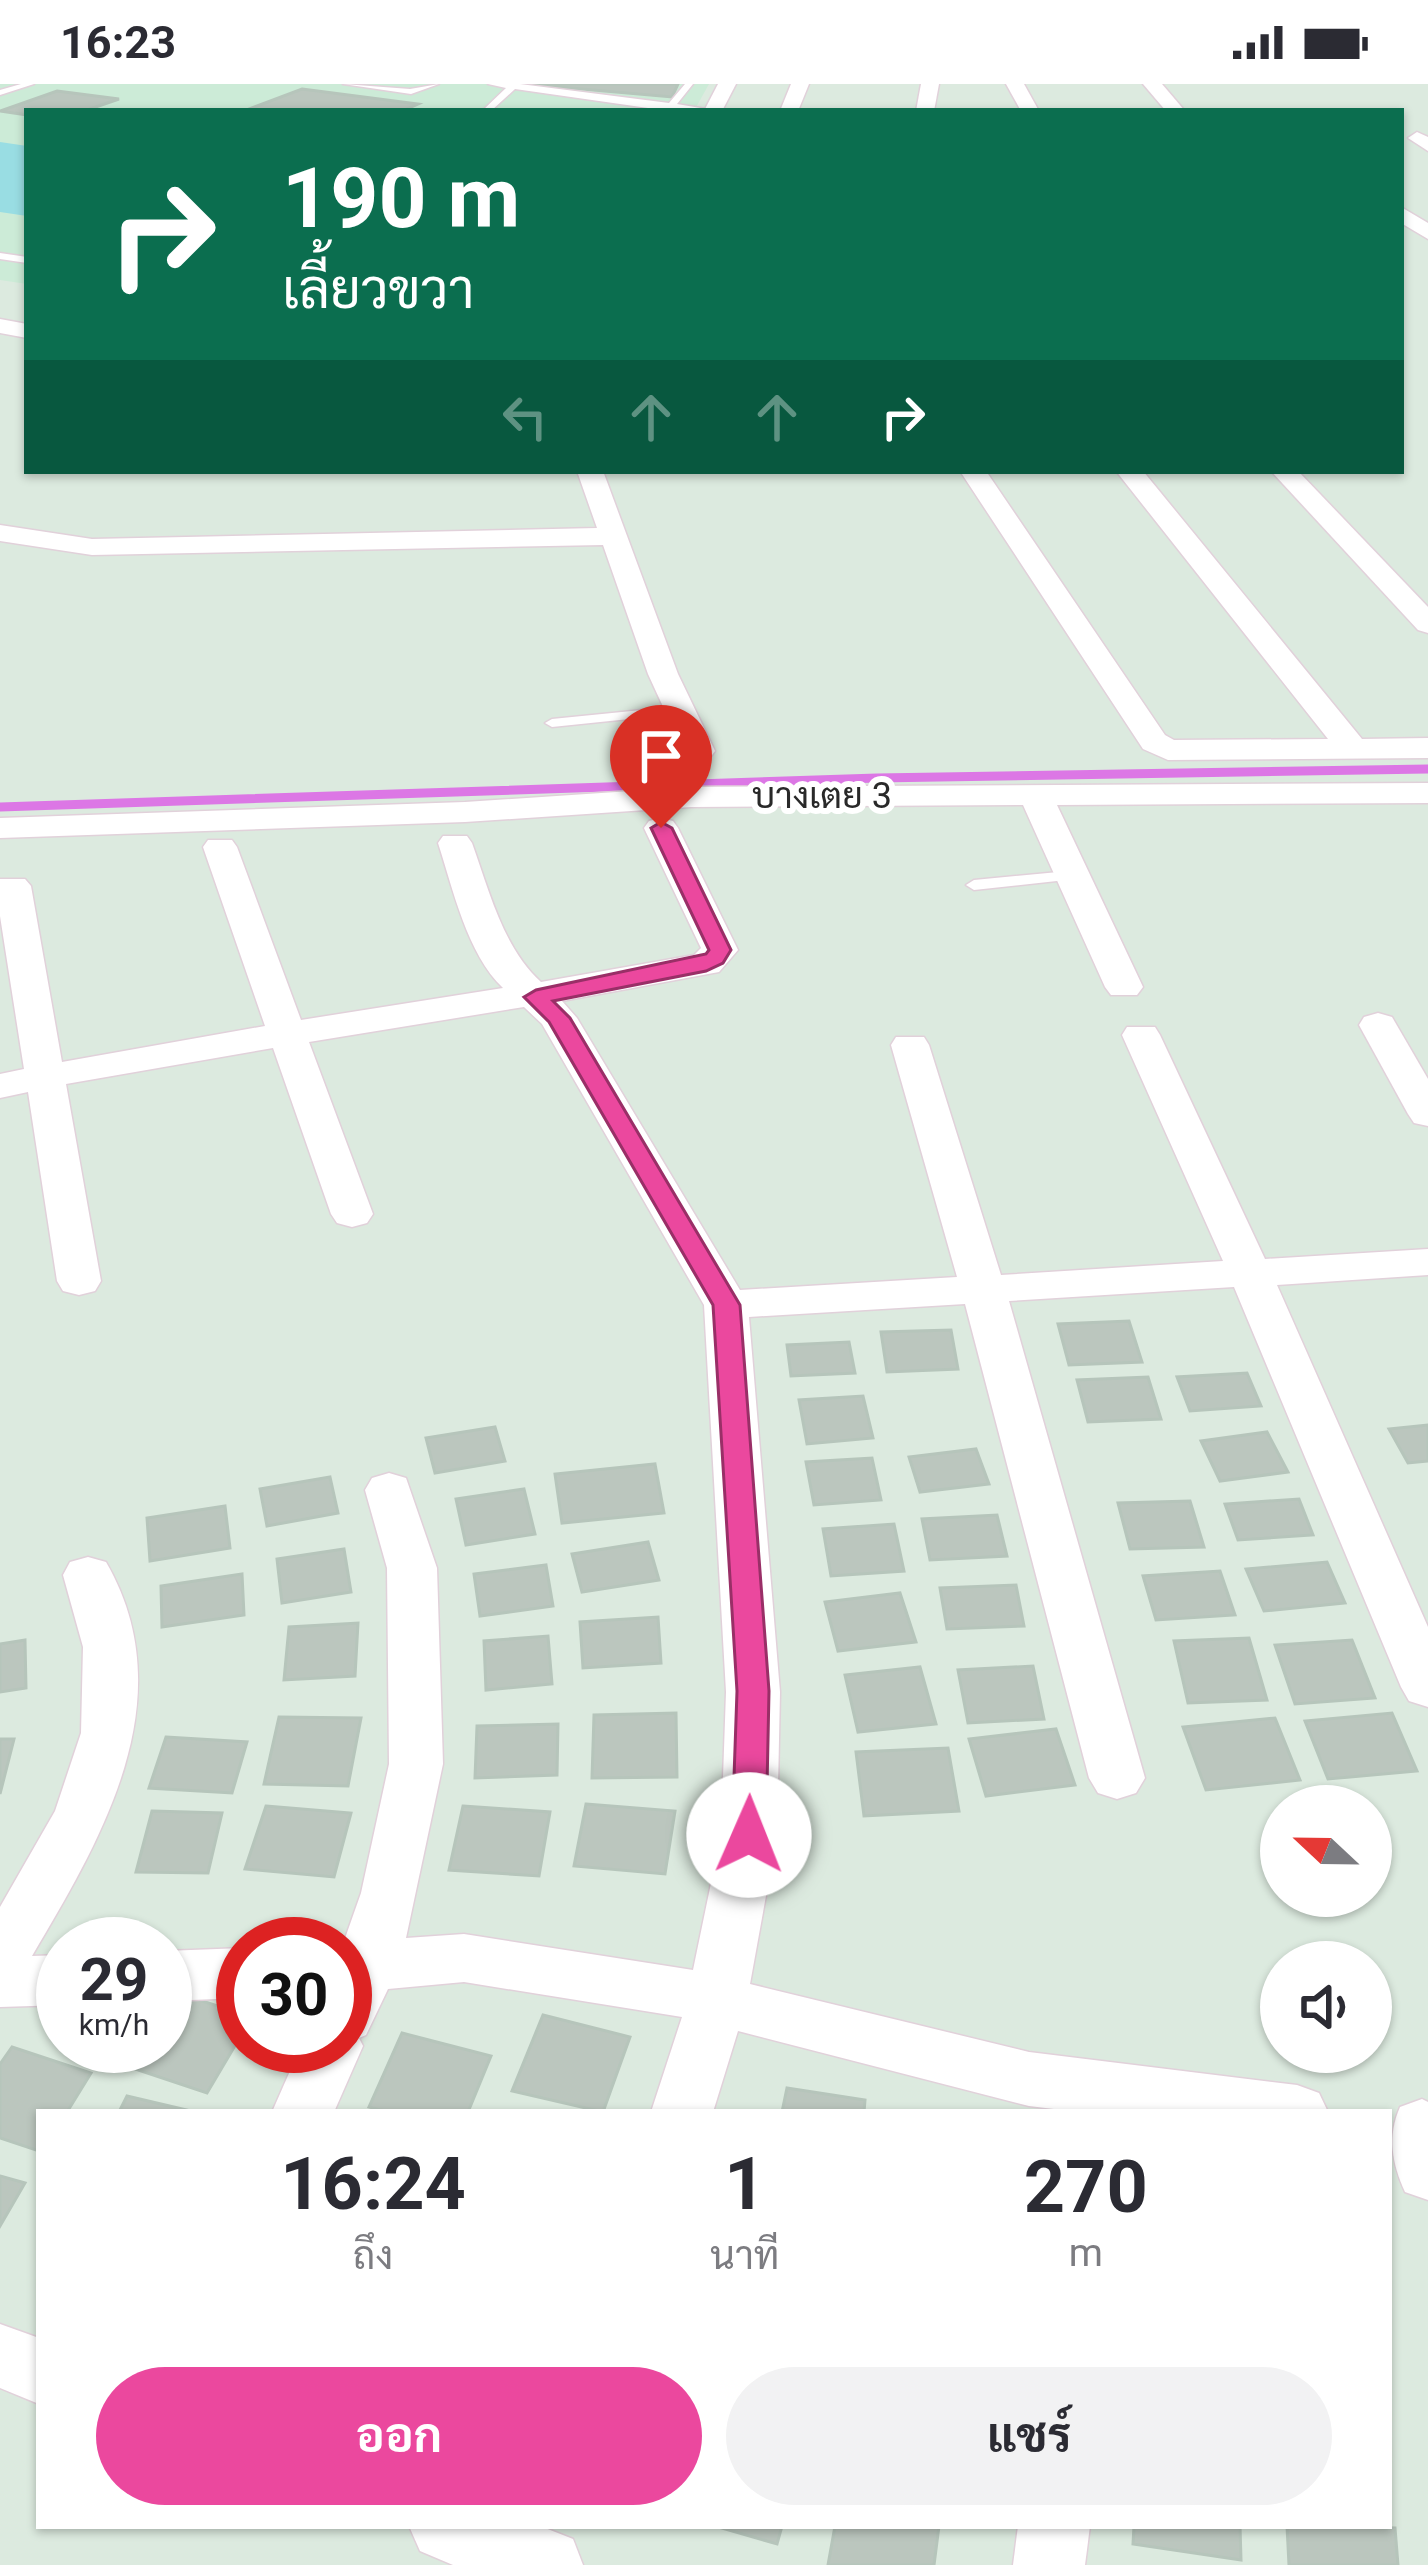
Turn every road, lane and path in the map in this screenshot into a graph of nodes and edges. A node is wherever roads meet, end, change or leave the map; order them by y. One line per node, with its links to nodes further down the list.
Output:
1 (30, 84): 8 (lane)
2 (347, 84): 3 (lane)
3 (435, 84)
4 (492, 84): 7 (lane)
5 (689, 84): 9 (lane)
6 (1152, 84): 12 (street)
7 (513, 85): 9 (lane); 10 (lane)
8 (0, 93)
9 (669, 107): 11 (lane)
10 (489, 108)
11 (680, 108)
12 (1174, 108)
13 (591, 474): 18 (street)
14 (975, 474): 23 (street)
15 (1131, 474): 23 (street)
16 (1287, 474): 19 (street)
17 (0, 533): 18 (street)
18 (615, 536): 20 (street)
19 (1428, 624)
20 (682, 710): 21 (lane); 24 (street)
21 (552, 723)
22 (1428, 748): 23 (street)
23 (1354, 750)
24 (686, 767)
25 (1428, 793): 26 (street, บางเตย 3)
26 (1036, 796): 27 (street, บางเตย 3); 31 (street)
27 (0, 828)
28 (661, 828): 35 (street)
29 (455, 843): 35 (street)
30 (220, 848): 37 (street)
31 (1070, 876): 32 (lane); 34 (street)
32 (974, 885)
33 (13, 886): 40 (street)
34 (1124, 987)
35 (536, 997): 37 (street); 48 (street)
36 (1378, 1025): 42 (street)
37 (287, 1032): 40 (street); 43 (street)
38 (1141, 1035): 45 (street)
39 (910, 1045): 47 (street)
40 (44, 1077): 41 (street); 46 (street)
41 (0, 1086)
42 (1428, 1114)
43 (352, 1214)
44 (1428, 1262): 45 (street)
45 (1250, 1273): 47 (street); 51 (street)
46 (79, 1281)
47 (983, 1289): 48 (street); 52 (street)
48 (727, 1305): 58 (street)
49 (389, 1490): 53 (street)
50 (88, 1575): 54 (street)
51 (1428, 1688)
52 (1118, 1778)
53 (372, 1937)
54 (0, 1958)
55 (372, 1980): 58 (street)
56 (36, 1981): 57 (street)
57 (0, 1982)
58 (717, 2001): 60 (street); 62 (street)
59 (320, 2073): 61 (street)
60 (1105, 2101): 63 (street)
61 (304, 2109)
62 (683, 2109)
63 (1245, 2109)
64 (0, 2356): 65 (street)
65 (36, 2370)
66 (453, 2529): 68 (street)
67 (1054, 2529): 69 (street)
68 (547, 2565)
69 (1049, 2565)

